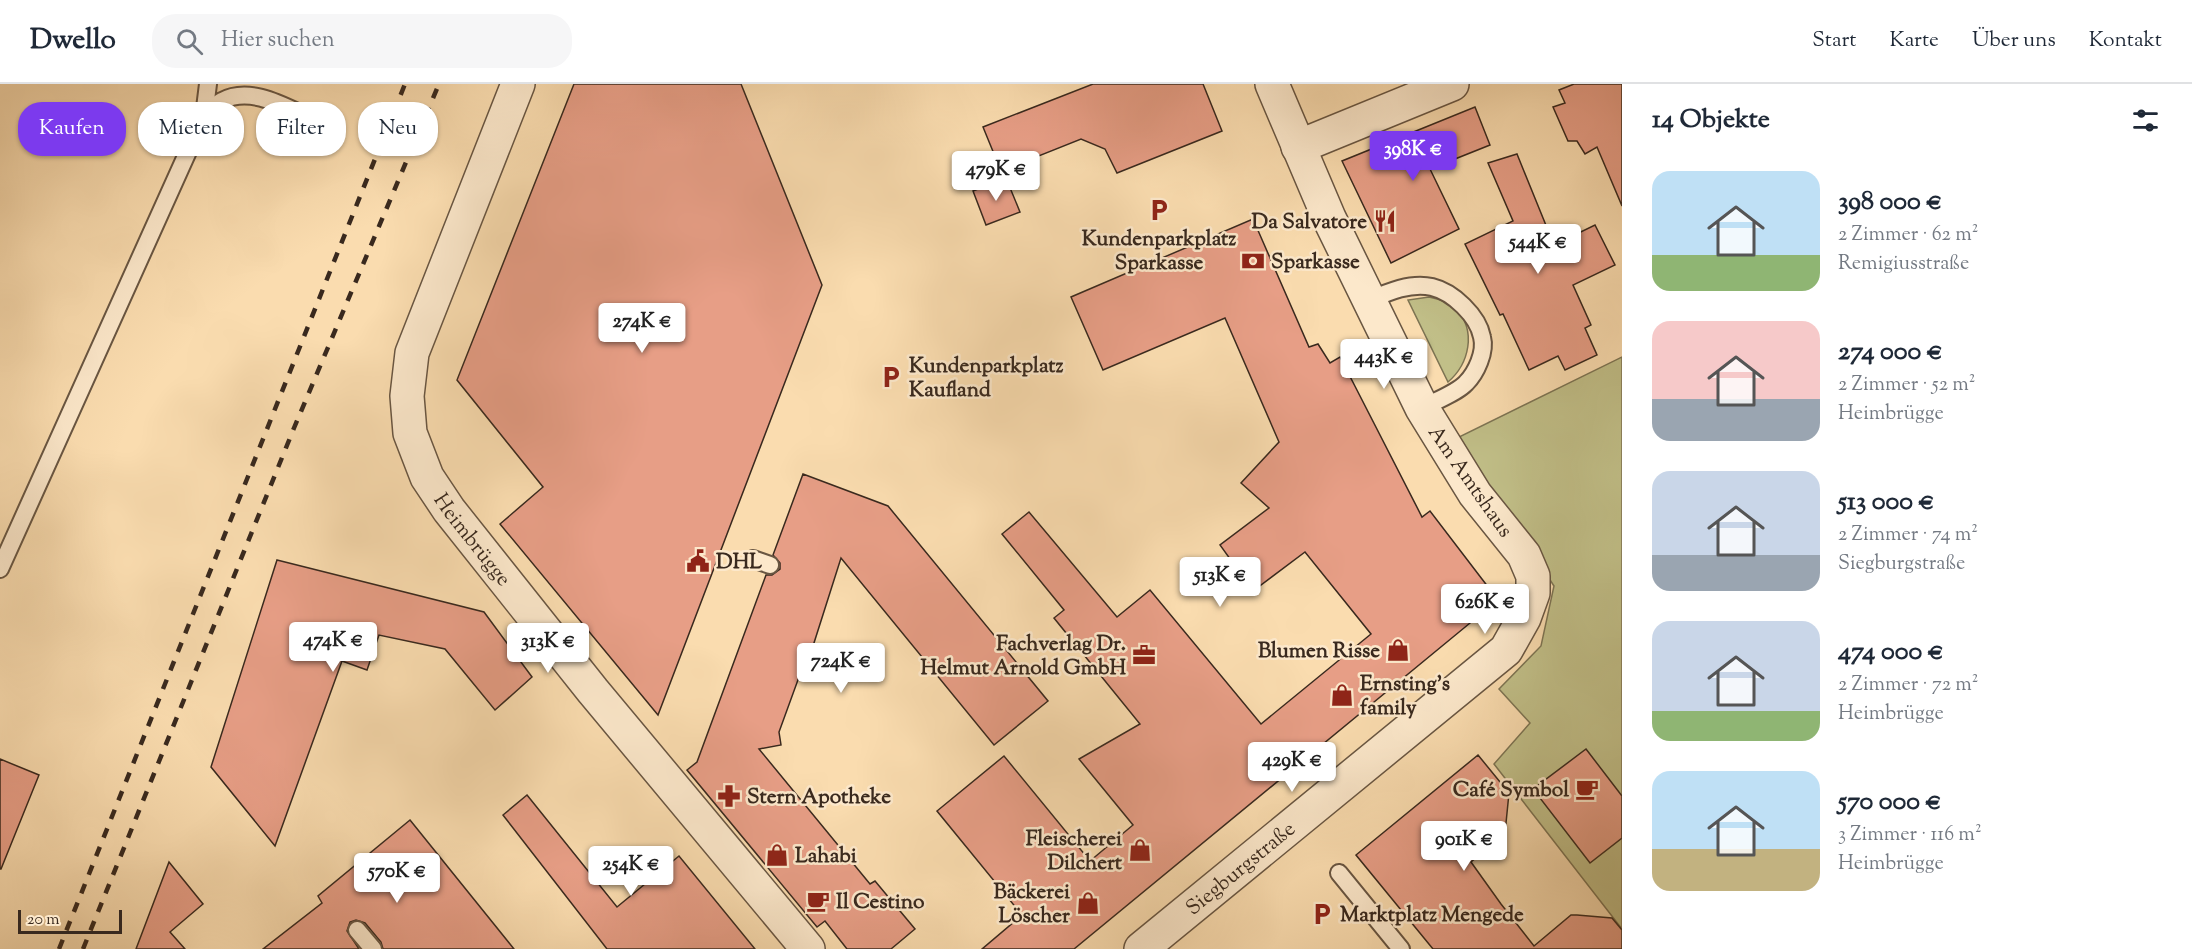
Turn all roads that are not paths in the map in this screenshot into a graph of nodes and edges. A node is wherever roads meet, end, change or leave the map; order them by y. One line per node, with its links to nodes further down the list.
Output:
1 (208, 84): 5 (lane)
2 (518, 84): 19 (street, Heimbrügge)
3 (1272, 84): 8 (street, Am Amtshaus)
4 (1452, 84): 8 (street)
5 (206, 102)
6 (220, 102): 7 (lane)
7 (273, 102)
8 (1298, 147): 10 (street, Am Amtshaus)
9 (186, 156): 14 (lane)
10 (1370, 300): 11 (street, Am Amtshaus); 11 (lane)
11 (1422, 408): 15 (street, Am Amtshaus)
12 (753, 559): 13 (lane)
13 (770, 565)
14 (0, 569)
15 (1524, 618): 20 (street, Siegburgstraße)
16 (1339, 873): 21 (lane)
17 (357, 930): 18 (lane)
18 (373, 949)
19 (808, 949)
20 (1141, 949)
21 (1401, 949)

